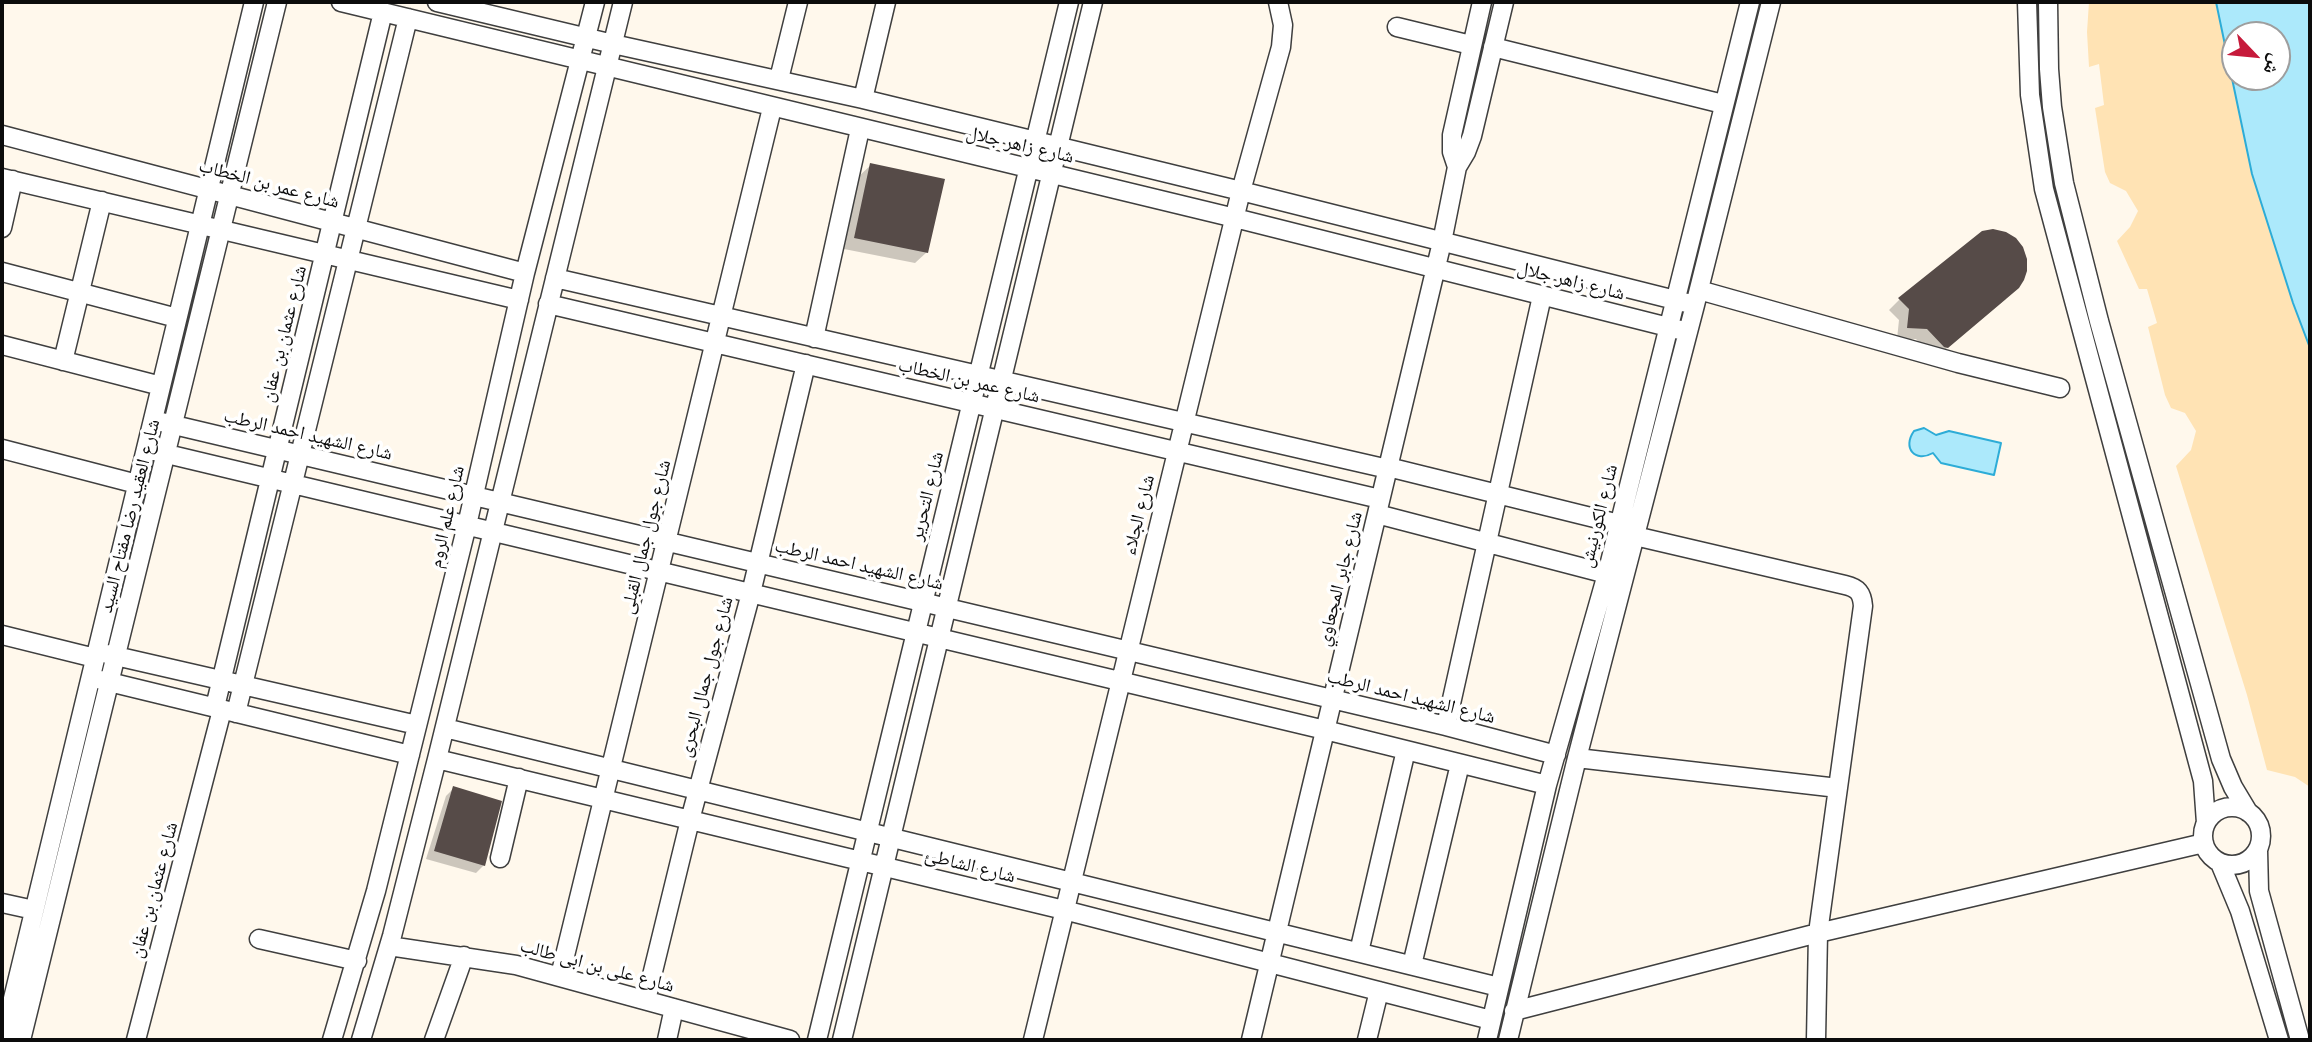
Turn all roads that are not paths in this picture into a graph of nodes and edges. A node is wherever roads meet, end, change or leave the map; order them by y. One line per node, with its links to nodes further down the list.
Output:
1 (254, 2): 39 (street, شارع العقيد رضا مفتاح السيد)
2 (276, 2): 41 (street, شارع العقيد رضا مفتاح السيد)
3 (341, 2): 18 (street, شارع زاهر جلال)
4 (437, 2): 21 (street, شارع زاهر جلال)
5 (595, 2): 21 (street, شارع علم الروم)
6 (623, 2): 22 (street)
7 (798, 2): 27 (street)
8 (886, 2): 28 (street)
9 (1069, 2): 33 (street, شارع التحرير)
10 (1093, 2): 34 (street)
11 (1278, 2): 40 (street, شارع الجلاء)
12 (1482, 2): 23 (street, شارع جابر المجعاوي)
13 (1504, 2): 24 (street, شارع جابر المجعاوي)
14 (1750, 2): 29 (street, شارع الكورنيش)
15 (1771, 2): 58 (street, شارع الكورنيش)
16 (2027, 2): 137 (street)
17 (2048, 2): 135 (street)
18 (383, 12): 19 (street, شارع زاهر جلال); 44 (street, شارع عثمان بن عفان)
19 (408, 18): 25 (street, شارع زاهر جلال); 48 (street, شارع عثمان بن عفان)
20 (1397, 27): 23 (street)
21 (586, 38): 22 (street, شارع زاهر جلال); 25 (street, شارع علم الروم)
22 (613, 44): 26 (street); 27 (street, شارع زاهر جلال)
23 (1471, 45): 35 (street, شارع جابر المجعاوي)
24 (1493, 47): 29 (street); 35 (street, شارع جابر المجعاوي)
25 (581, 61): 26 (street, شارع زاهر جلال); 54 (street, شارع علم الروم)
26 (607, 67): 30 (street, شارع زاهر جلال); 55 (street)
27 (779, 79): 28 (street, شارع زاهر جلال)
28 (863, 99): 33 (street, شارع زاهر جلال)
29 (1723, 104): 60 (street, شارع الكورنيش)
30 (772, 107): 31 (street, شارع زاهر جلال); 62 (street, شارع جول جمال القبلى)
31 (860, 129): 36 (street, شارع زاهر جلال); 66 (street)
32 (2, 135): 39 (street, شارع عمر بن الخطاب)
33 (1035, 141): 34 (street, شارع زاهر جلال); 36 (street, شارع التحرير)
34 (1058, 146): 37 (street); 40 (street, شارع زاهر جلال)
35 (1457, 167): 49 (street, شارع جابر المجعاوي)
36 (1028, 169): 37 (street, شارع زاهر جلال); 71 (street, شارع التحرير)
37 (1051, 174): 43 (street, شارع زاهر جلال); 72 (street)
38 (7, 179): 42 (street); 46 (street)
39 (208, 190): 41 (street, شارع عمر بن الخطاب); 45 (street, شارع العقيد رضا مفتاح السيد)
40 (1241, 191): 43 (street, شارع الجلاء); 49 (street, شارع زاهر جلال)
41 (229, 196): 44 (street, شارع عمر بن الخطاب); 47 (street, شارع العقيد رضا مفتاح السيد)
42 (102, 201): 45 (street); 56 (street)
43 (1235, 218): 52 (street, شارع زاهر جلال); 78 (street, شارع الجلاء)
44 (332, 223): 48 (street, شارع عمر بن الخطاب); 50 (street, شارع عثمان بن عفان)
45 (200, 224): 47 (street); 63 (street, شارع العقيد رضا مفتاح السيد)
46 (2, 228)
47 (221, 229): 50 (street); 79 (street, شارع العقيد رضا مفتاح السيد)
48 (355, 229): 51 (street, شارع عثمان بن عفان); 54 (street, شارع عمر بن الخطاب)
49 (1442, 242): 52 (street, شارع جابر المجعاوي); 60 (street, شارع زاهر جلال)
50 (325, 253): 51 (street); 82 (street, شارع عثمان بن عفان)
51 (348, 259): 59 (street); 85 (street, شارع عثمان بن عفان)
52 (1436, 269): 57 (street, شارع زاهر جلال); 86 (street, شارع جابر المجعاوي)
53 (2, 272): 56 (street)
54 (526, 273): 59 (street, شارع علم الروم)
55 (555, 278): 61 (street); 62 (street, شارع عمر بن الخطاب)
56 (79, 292): 63 (street); 69 (street)
57 (1542, 296): 64 (street, شارع زاهر جلال); 90 (street)
58 (1697, 297): 60 (street, شارع زاهر جلال); 65 (street, شارع الكورنيش); 74 (street, شارع زاهر جلال)
59 (519, 300): 91 (street, شارع علم الروم)
60 (1675, 300): 64 (street, شارع الكورنيش)
61 (548, 304): 67 (street, شارع عمر بن الخطاب); 92 (street)
62 (722, 317): 66 (street, شارع عمر بن الخطاب); 67 (street, شارع جول جمال القبلى)
63 (177, 318): 73 (street, شارع العقيد رضا مفتاح السيد)
64 (1668, 327): 65 (street, شارع زاهر جلال); 94 (street, شارع الكورنيش)
65 (1688, 332): 97 (street, شارع الكورنيش)
66 (814, 338): 71 (street, شارع عمر بن الخطاب)
67 (715, 343): 70 (street, شارع عمر بن الخطاب); 98 (street, شارع جول جمال القبلى)
68 (2, 345): 69 (street)
69 (63, 361): 73 (street)
70 (806, 364): 75 (street, شارع عمر بن الخطاب); 100 (street, شارع جول جمال البحرى)
71 (978, 375): 72 (street, شارع عمر بن الخطاب); 75 (street, شارع التحرير)
72 (1002, 381): 76 (street); 78 (street, شارع عمر بن الخطاب)
73 (161, 386): 77 (street, شارع العقيد رضا مفتاح السيد)
74 (2060, 388)
75 (971, 403): 76 (street, شارع عمر بن الخطاب); 104 (street, شارع التحرير)
76 (995, 409): 83 (street, شارع عمر بن الخطاب); 105 (street)
77 (153, 420): 79 (street, شارع الشهيد احمد الرطب); 81 (street, شارع العقيد رضا مفتاح السيد)
78 (1184, 422): 83 (street, شارع الجلاء); 86 (street, شارع عمر بن الخطاب)
79 (174, 425): 82 (street, شارع الشهيد احمد الرطب); 84 (street, شارع العقيد رضا مفتاح السيد)
80 (2, 449): 88 (street)
81 (146, 449): 84 (street); 88 (street, شارع العقيد رضا مفتاح السيد)
82 (277, 449): 85 (street, شارع الشهيد احمد الرطب); 87 (street, شارع عثمان بن عفان)
83 (1177, 451): 93 (street, شارع عمر بن الخطاب); 109 (street, شارع الجلاء)
84 (166, 454): 87 (street); 111 (street, شارع العقيد رضا مفتاح السيد)
85 (299, 454): 89 (street, شارع عثمان بن عفان); 91 (street, شارع الشهيد احمد الرطب)
86 (1388, 468): 90 (street, شارع عمر بن الخطاب); 93 (street, شارع جابر المجعاوي)
87 (270, 479): 89 (street); 113 (street, شارع عثمان بن عفان)
88 (137, 484): 110 (street, شارع العقيد رضا مفتاح السيد)
89 (292, 484): 95 (street); 116 (street, شارع عثمان بن عفان)
90 (1499, 494): 94 (street, شارع عمر بن الخطاب); 99 (street)
91 (473, 496): 92 (street, شارع الشهيد احمد الرطب); 95 (street, شارع علم الروم)
92 (500, 502): 96 (street); 98 (street, شارع الشهيد احمد الرطب)
93 (1379, 506): 99 (street, شارع عمر بن الخطاب); 117 (street, شارع جابر المجعاوي)
94 (1619, 524): 102 (street, شارع الكورنيش)
95 (467, 525): 96 (street); 119 (street, شارع علم الروم)
96 (493, 532): 101 (street); 121 (street)
97 (1635, 536): 127 (street, شارع الكورنيش); 132 (street)
98 (666, 541): 100 (street, شارع الشهيد احمد الرطب); 101 (street, شارع جول جمال القبلى)
99 (1488, 543): 102 (street, شارع عمر بن الخطاب); 120 (street)
100 (758, 563): 103 (street, شارع جول جمال البحرى); 104 (street, شارع الشهيد احمد الرطب)
101 (659, 571): 103 (street); 129 (street, شارع جول جمال القبلى)
102 (1607, 573): 125 (street, شارع الكورنيش)
103 (751, 593): 106 (street); 133 (street, شارع جول جمال البحرى)
104 (923, 602): 105 (street, شارع الشهيد احمد الرطب); 106 (street, شارع التحرير)
105 (946, 607): 108 (street); 109 (street, شارع الشهيد احمد الرطب)
106 (915, 632): 108 (street); 138 (street, شارع التحرير)
107 (2, 635): 110 (street)
108 (939, 638): 114 (street); 139 (street)
109 (1128, 650): 114 (street, شارع الجلاء); 117 (street, شارع الشهيد احمد الرطب)
110 (96, 655): 111 (street); 112 (street, شارع العقيد رضا مفتاح السيد)
111 (117, 656): 113 (street); 115 (street, شارع العقيد رضا مفتاح السيد)
112 (90, 677): 115 (street); 151 (street, شارع العقيد رضا مفتاح السيد)
113 (221, 680): 116 (street); 118 (street, شارع عثمان بن عفان)
114 (1120, 681): 122 (street); 146 (street, شارع الجلاء)
115 (111, 682): 118 (street); 170 (street, شارع العقيد رضا مفتاح السيد)
116 (243, 685): 118 (street, شارع عثمان بن عفان); 119 (street)
117 (1332, 699): 120 (street, شارع الشهيد احمد الرطب); 122 (street, شارع جابر المجعاوي)
118 (224, 710): 124 (street); 171 (street, شارع عثمان بن عفان)
119 (417, 725): 124 (street, شارع علم الروم)
120 (1446, 726): 125 (street, شارع الشهيد احمد الرطب)
121 (445, 728): 126 (street); 129 (street, شارع الشاطئ)
122 (1325, 730): 123 (street); 153 (street, شارع جابر المجعاوي)
123 (1406, 750): 128 (street); 157 (street)
124 (410, 755): 147 (street, شارع علم الروم)
125 (1556, 755): 131 (street, شارع الكورنيش)
126 (437, 758): 130 (street, شارع الشاطئ); 148 (street)
127 (1577, 758): 132 (street); 167 (street, شارع الكورنيش)
128 (1460, 764): 131 (street); 161 (street)
129 (611, 769): 133 (street, شارع الشاطئ); 134 (street, شارع جول جمال القبلى)
130 (519, 778): 134 (street, شارع الشاطئ); 142 (street)
131 (1547, 785): 163 (street, شارع الكورنيش)
132 (1838, 788): 154 (street)
133 (698, 790): 136 (street, شارع جول جمال البحرى); 138 (street, شارع الشاطئ)
134 (604, 799): 136 (street, شارع الشاطئ); 162 (street, شارع جول جمال القبلى)
135 (2248, 811): 137 (street); 141 (street)
136 (690, 820): 143 (street, شارع الشاطئ); 165 (street, شارع جول جمال البحرى)
137 (2206, 823): 140 (street)
138 (867, 831): 139 (street, شارع الشاطئ); 143 (street, شارع التحرير)
139 (891, 837): 145 (street); 146 (street, شارع الشاطئ)
140 (2204, 843): 144 (street); 154 (street)
141 (2258, 850): 144 (street); 186 (street)
142 (500, 858)
143 (860, 861): 145 (street, شارع الشاطئ); 177 (street, شارع التحرير)
144 (2220, 863): 185 (street)
145 (884, 867): 150 (street, شارع الشاطئ); 178 (street)
146 (1071, 881): 150 (street, شارع الجلاء); 153 (street, شارع الشاطئ)
147 (376, 891): 148 (street); 152 (street, شارع علم الروم)
148 (402, 896): 156 (street)
149 (2, 903): 151 (street)
150 (1064, 910): 160 (street, شارع الشاطئ); 179 (street, شارع الجلاء)
151 (34, 911): 169 (street, شارع العقيد رضا مفتاح السيد)
152 (366, 930): 156 (street, شارع على بن ابى طالب); 159 (street, شارع علم الروم)
153 (1276, 932): 157 (street, شارع الشاطئ); 160 (street, شارع جابر المجعاوي)
154 (1818, 933): 167 (street); 184 (street)
155 (259, 939): 159 (street)
156 (391, 941): 158 (street, شارع على بن ابى طالب); 173 (street)
157 (1359, 952): 161 (street, شارع الشاطئ)
158 (464, 956): 162 (street, شارع على بن ابى طالب); 174 (street)
159 (357, 961): 172 (street, شارع علم الروم)
160 (1269, 963): 164 (street, شارع الشاطئ); 180 (street, شارع جابر المجعاوي)
161 (1412, 965): 163 (street, شارع الشاطئ)
162 (560, 976): 165 (street, شارع على بن ابى طالب)
163 (1499, 988): 168 (street, شارع الكورنيش)
164 (1379, 991): 168 (street, شارع الشاطئ); 181 (street)
165 (646, 1000): 166 (street, شارع على بن ابى طالب)
166 (674, 1008): 175 (street); 176 (street, شارع على بن ابى طالب)
167 (1514, 1011): 183 (street, شارع الكورنيش)
168 (1491, 1020): 182 (street, شارع الكورنيش)
169 (3, 1040)
170 (21, 1040)
171 (136, 1040)
172 (332, 1040)
173 (361, 1040)
174 (435, 1040)
175 (667, 1040)
176 (790, 1040)
177 (817, 1040)
178 (842, 1040)
179 (1033, 1040)
180 (1251, 1040)
181 (1367, 1040)
182 (1486, 1040)
183 (1508, 1040)
184 (1816, 1040)
185 (2279, 1040)
186 (2300, 1040)

